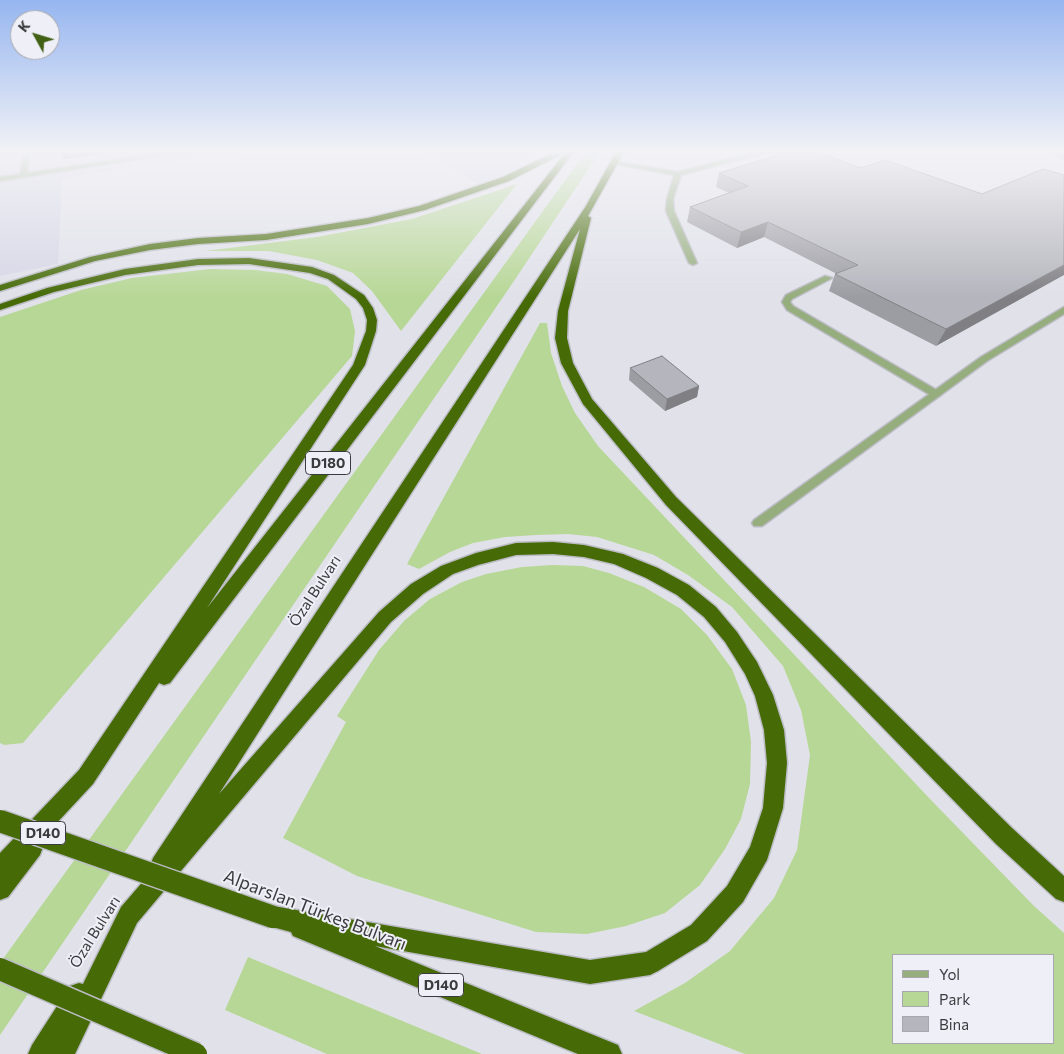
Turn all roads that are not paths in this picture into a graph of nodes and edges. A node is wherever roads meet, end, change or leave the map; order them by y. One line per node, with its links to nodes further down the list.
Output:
1 (448, 199): 8 (highway)
2 (533, 199): 13 (highway, D180)
3 (593, 199): 5 (highway, Özal Bulvarı)
4 (670, 199): 6 (street)
5 (590, 206): 17 (highway); 18 (highway, Özal Bulvarı)
6 (693, 263)
7 (828, 278): 11 (street)
8 (0, 288)
9 (0, 307): 13 (highway)
10 (1064, 310): 11 (street)
11 (936, 394): 12 (street)
12 (758, 523)
13 (86, 777): 15 (highway); 16 (highway, D140)
14 (0, 821): 19 (highway, Alparslan Türkeş Bulvarı / D140, bridge)
15 (0, 869)
16 (0, 889)
17 (1064, 891)
18 (129, 915): 19 (highway); 21 (highway, Özal Bulvarı); 22 (highway)
19 (273, 917): 24 (highway, Alparslan Türkeş Bulvarı / D140)
20 (0, 969): 23 (highway, bridge)
21 (41, 1054)
22 (62, 1054)
23 (196, 1054)
24 (609, 1054)

